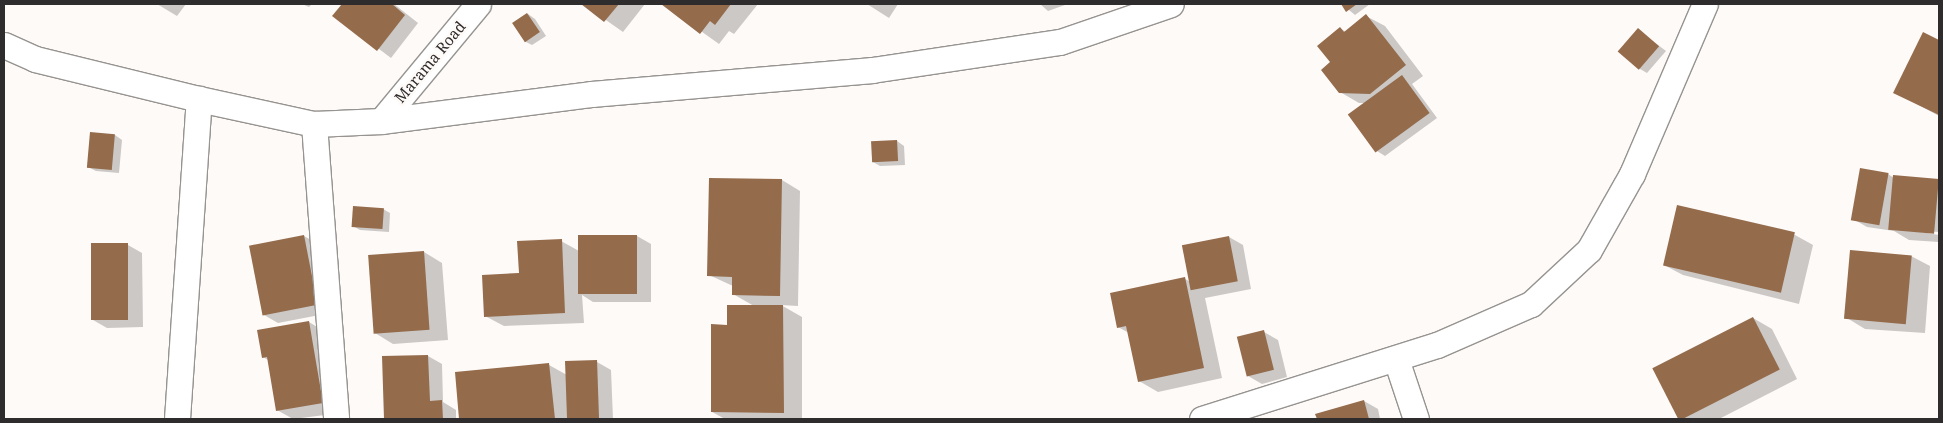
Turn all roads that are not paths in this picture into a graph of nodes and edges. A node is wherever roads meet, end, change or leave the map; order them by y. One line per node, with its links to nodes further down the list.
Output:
1 (478, 4): 6 (street, Marama Road)
2 (1171, 4): 6 (street)
3 (1706, 4): 8 (street)
4 (4, 45): 5 (street)
5 (199, 100): 7 (street); 9 (street)
6 (381, 121): 7 (street)
7 (314, 124): 10 (street)
8 (1396, 359): 11 (street); 12 (street)
9 (177, 419)
10 (336, 419)
11 (1202, 419)
12 (1416, 419)

